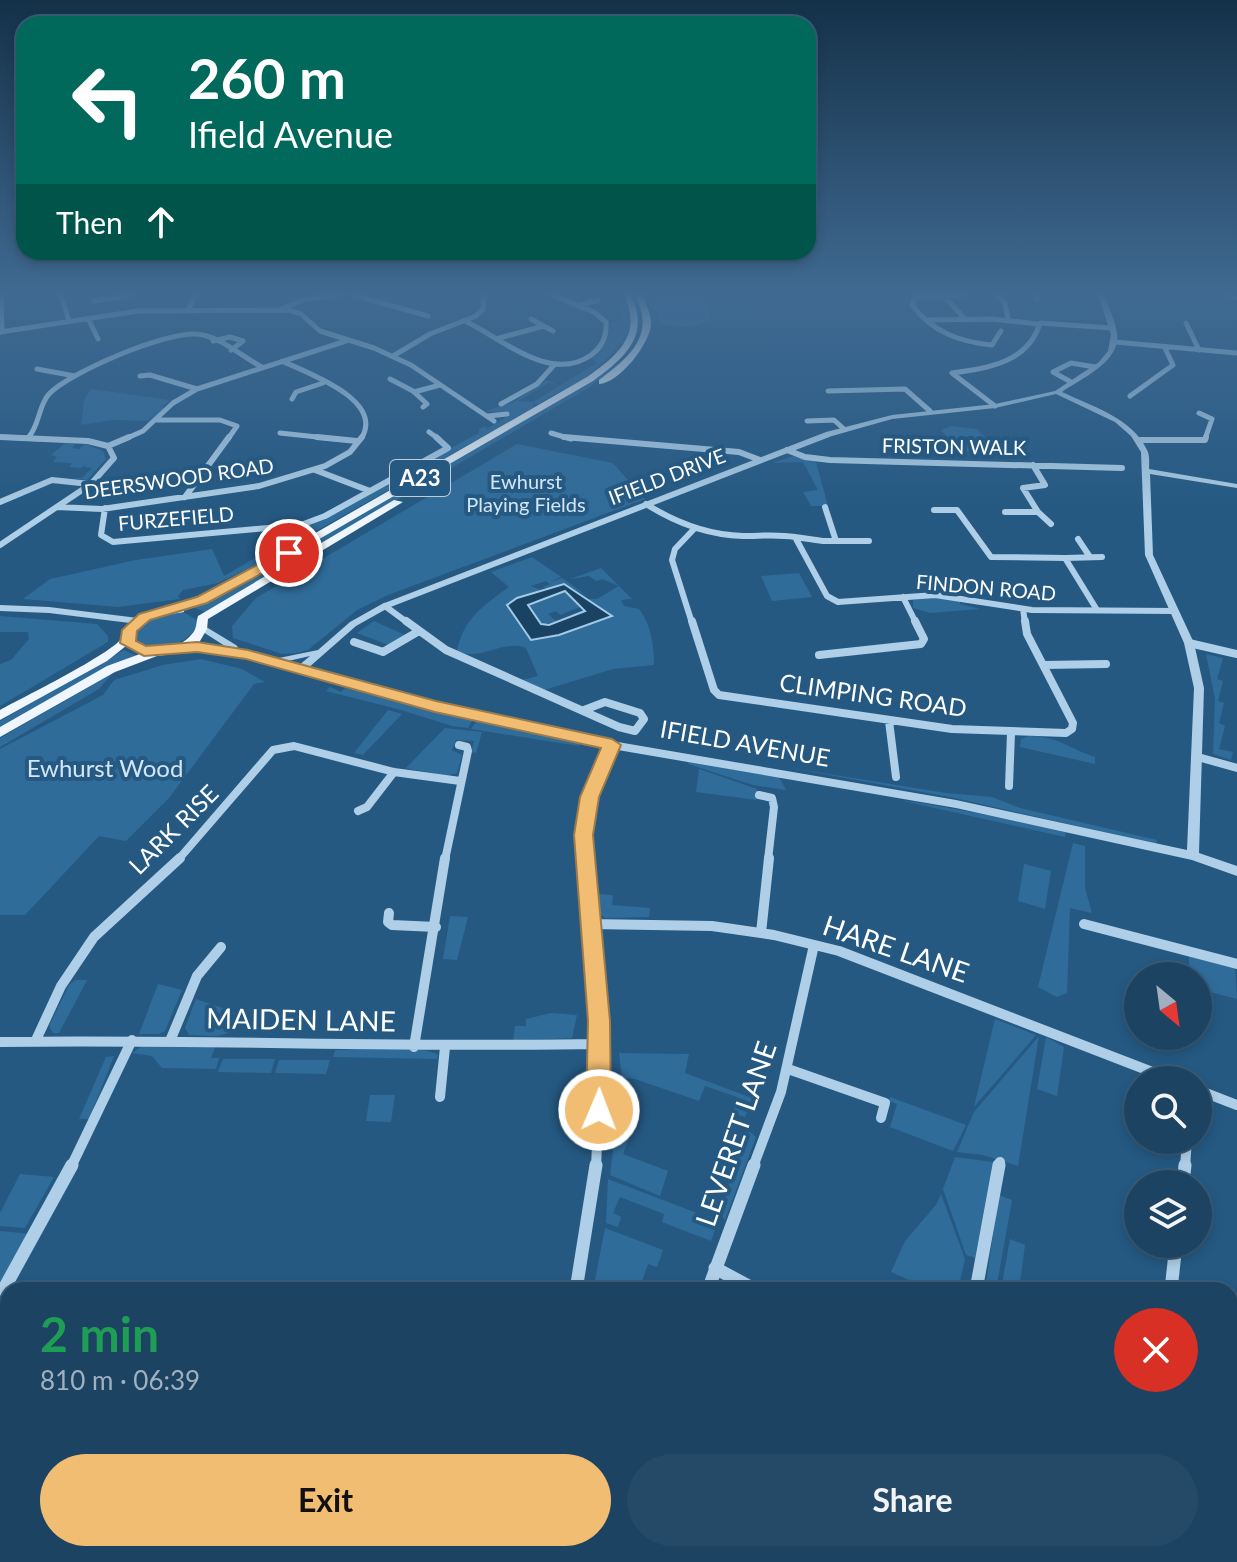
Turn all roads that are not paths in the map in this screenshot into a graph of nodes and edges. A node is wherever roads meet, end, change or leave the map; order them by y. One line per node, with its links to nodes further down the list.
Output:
1 (93, 368): 13 (street)
2 (259, 368): 19 (street)
3 (295, 368): 17 (street)
4 (412, 368): 18 (street)
5 (552, 368): 25 (street)
6 (605, 368): 77 (main road, A23)
7 (621, 368): 82 (main road, A23)
8 (976, 368): 26 (street)
9 (1061, 368): 16 (street)
10 (1094, 368): 16 (street, IFIELD DRIVE)
11 (1169, 368): 23 (street)
12 (37, 369): 13 (street)
13 (75, 376): 40 (street)
14 (140, 376): 19 (street)
15 (390, 379): 21 (street)
16 (1071, 382): 22 (street, IFIELD DRIVE)
17 (323, 383): 24 (street); 42 (street)
18 (440, 385): 21 (street); 31 (street)
19 (197, 389): 32 (street)
20 (828, 391): 28 (street)
21 (414, 392): 27 (street)
22 (1057, 392): 26 (street, IFIELD DRIVE); 41 (street)
23 (1130, 396)
24 (292, 399)
25 (501, 404)
26 (995, 406): 28 (street, IFIELD DRIVE)
27 (423, 407)
28 (930, 411): 35 (street, IFIELD DRIVE)
29 (1199, 413): 41 (street)
30 (507, 414): 31 (street)
31 (487, 416): 33 (street)
32 (156, 420): 43 (street); 53 (street)
33 (494, 421)
34 (807, 421): 35 (street)
35 (844, 429): 44 (street, IFIELD DRIVE)
36 (429, 432): 52 (street, FURZEFIELD)
37 (280, 433): 42 (street)
38 (551, 433): 45 (street)
39 (0, 437): 40 (street)
40 (28, 438): 43 (street)
41 (1139, 440): 49 (street)
42 (357, 441): 48 (street, DEERSWOOD ROAD)
43 (108, 446): 50 (street)
44 (787, 450): 45 (street, IFIELD DRIVE); 46 (street, FRISTON WALK)
45 (760, 460): 55 (street, IFIELD DRIVE)
46 (1033, 465): 47 (street, FRISTON WALK); 61 (street)
47 (1122, 468)
48 (315, 470): 52 (street); 53 (street, DEERSWOOD ROAD)
49 (1148, 471): 51 (street); 80 (street)
50 (91, 484): 54 (street); 56 (street)
51 (1237, 486)
52 (370, 491): 58 (street, FURZEFIELD)
53 (185, 497): 58 (street, DEERSWOOD ROAD)
54 (0, 502)
55 (646, 504): 63 (street); 75 (street, IFIELD DRIVE)
56 (57, 507): 58 (street, DEERSWOOD ROAD); 65 (street)
57 (825, 507): 68 (street)
58 (105, 508)
59 (934, 510): 73 (street)
60 (1005, 512): 61 (street)
61 (1038, 512): 62 (street)
62 (1051, 524)
63 (694, 529): 66 (street); 99 (street, CLIMPING ROAD)
64 (3, 530): 65 (street)
65 (16, 532): 70 (street)
66 (795, 537): 68 (street); 74 (street, FINDON ROAD)
67 (1078, 539): 71 (street)
68 (836, 541): 69 (street)
69 (869, 541)
70 (0, 545)
71 (1090, 557): 72 (street); 73 (street)
72 (1102, 557)
73 (1065, 558): 79 (street)
74 (903, 597): 78 (street, FINDON ROAD); 92 (street)
75 (385, 606): 83 (street); 88 (street, IFIELD DRIVE)
76 (0, 608): 81 (street)
77 (171, 609): 81 (main road); 82 (main road)
78 (1023, 609): 79 (street, FINDON ROAD); 95 (street, CLIMPING ROAD)
79 (1097, 610): 80 (street, FINDON ROAD)
80 (1175, 611): 86 (street)
81 (138, 621): 84 (main road)
82 (203, 623): 87 (main road); 90 (street, IFIELD AVENUE)
83 (419, 631): 85 (street); 97 (street)
84 (127, 640): 89 (main road); 98 (main road)
85 (354, 642)
86 (1189, 643): 91 (street); 104 (street)
87 (175, 649): 89 (main road); 90 (street, IFIELD AVENUE)
88 (323, 650): 93 (street); 96 (street, IFIELD DRIVE)
89 (156, 652): 100 (main road)
90 (248, 654): 93 (street, IFIELD AVENUE)
91 (1237, 654)
92 (819, 655)
93 (270, 660): 96 (street, IFIELD AVENUE)
94 (1106, 664): 95 (street)
95 (1044, 665): 101 (street, CLIMPING ROAD)
96 (300, 670): 103 (street, IFIELD AVENUE)
97 (584, 710): 97 (street)
98 (0, 716)
99 (889, 721): 101 (street, CLIMPING ROAD); 107 (street)
100 (0, 733)
101 (1011, 733): 109 (street)
102 (459, 745): 108 (street)
103 (612, 745): 112 (street, IFIELD AVENUE); 115 (street)
104 (1198, 757): 105 (street); 112 (street)
105 (1237, 768)
106 (394, 772): 108 (street, LARK RISE); 111 (street); 122 (street, LARK RISE)
107 (896, 777)
108 (460, 781): 117 (street)
109 (1009, 786)
110 (759, 795): 118 (street)
111 (358, 811)
112 (1193, 856): 113 (street, IFIELD AVENUE)
113 (1237, 871)
114 (389, 913): 117 (street)
115 (591, 924): 118 (street, HARE LANE); 126 (street)
116 (1084, 924): 121 (street)
117 (436, 927): 127 (street)
118 (761, 933): 119 (street, HARE LANE)
119 (814, 945): 129 (street, HARE LANE); 130 (street, LEVERET LANE)
120 (221, 947): 124 (street)
121 (1237, 964)
122 (36, 1040): 123 (street, MAIDEN LANE); 125 (street, MAIDEN LANE)
123 (132, 1040): 124 (street, MAIDEN LANE); 138 (street)
124 (170, 1041): 127 (street, MAIDEN LANE)
125 (0, 1042)
126 (600, 1044): 128 (street, MAIDEN LANE); 139 (street)
127 (414, 1047): 128 (street, MAIDEN LANE)
128 (445, 1047): 132 (street)
129 (1138, 1066)
130 (788, 1069): 134 (street); 137 (street, LEVERET LANE)
131 (1212, 1095): 133 (street)
132 (440, 1097)
133 (1237, 1105)
134 (881, 1118)
135 (1000, 1162): 142 (street)
136 (1174, 1258): 143 (street)
137 (715, 1268): 140 (street, LEVERET LANE); 141 (street)
138 (8, 1282)
139 (578, 1282)
140 (711, 1282)
141 (741, 1282)
142 (978, 1282)
143 (1172, 1282)

